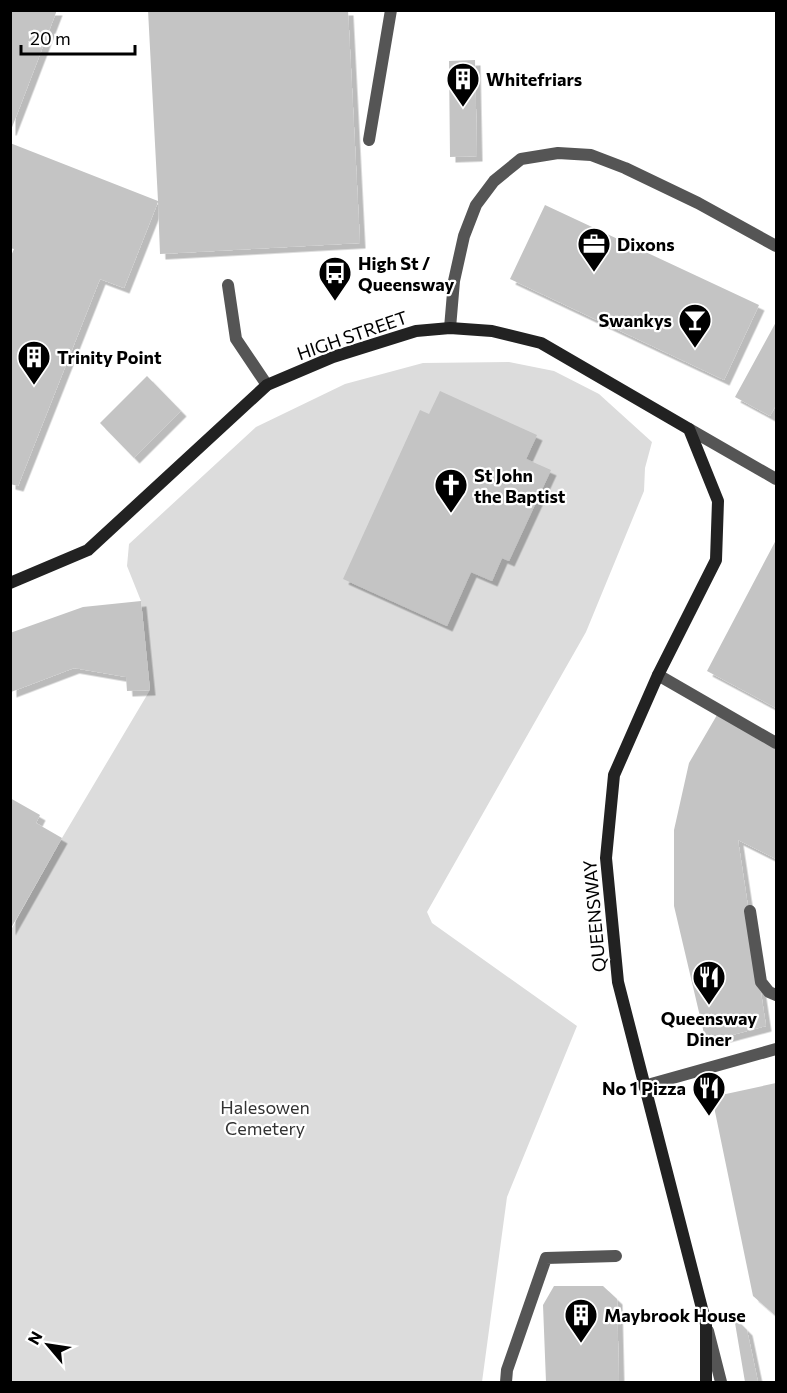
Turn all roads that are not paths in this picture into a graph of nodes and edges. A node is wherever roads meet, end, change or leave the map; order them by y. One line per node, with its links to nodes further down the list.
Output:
1 (391, 10): 2 (street)
2 (369, 140)
3 (777, 246): 5 (street)
4 (228, 285): 6 (street)
5 (450, 328): 6 (main road, HIGH STREET); 7 (main road, HIGH STREET)
6 (267, 385): 9 (main road, HIGH STREET)
7 (689, 429): 8 (street, HIGH STREET); 10 (main road, QUEENSWAY)
8 (777, 478)
9 (10, 583)
10 (658, 675): 11 (street); 15 (main road, QUEENSWAY)
11 (777, 743)
12 (750, 911): 13 (street)
13 (777, 995)
14 (777, 1049): 15 (street)
15 (644, 1086): 17 (main road, QUEENSWAY)
16 (616, 1256): 18 (street)
17 (706, 1323): 19 (main road, QUEENSWAY); 20 (street)
18 (506, 1383)
19 (706, 1383)
20 (721, 1383)

